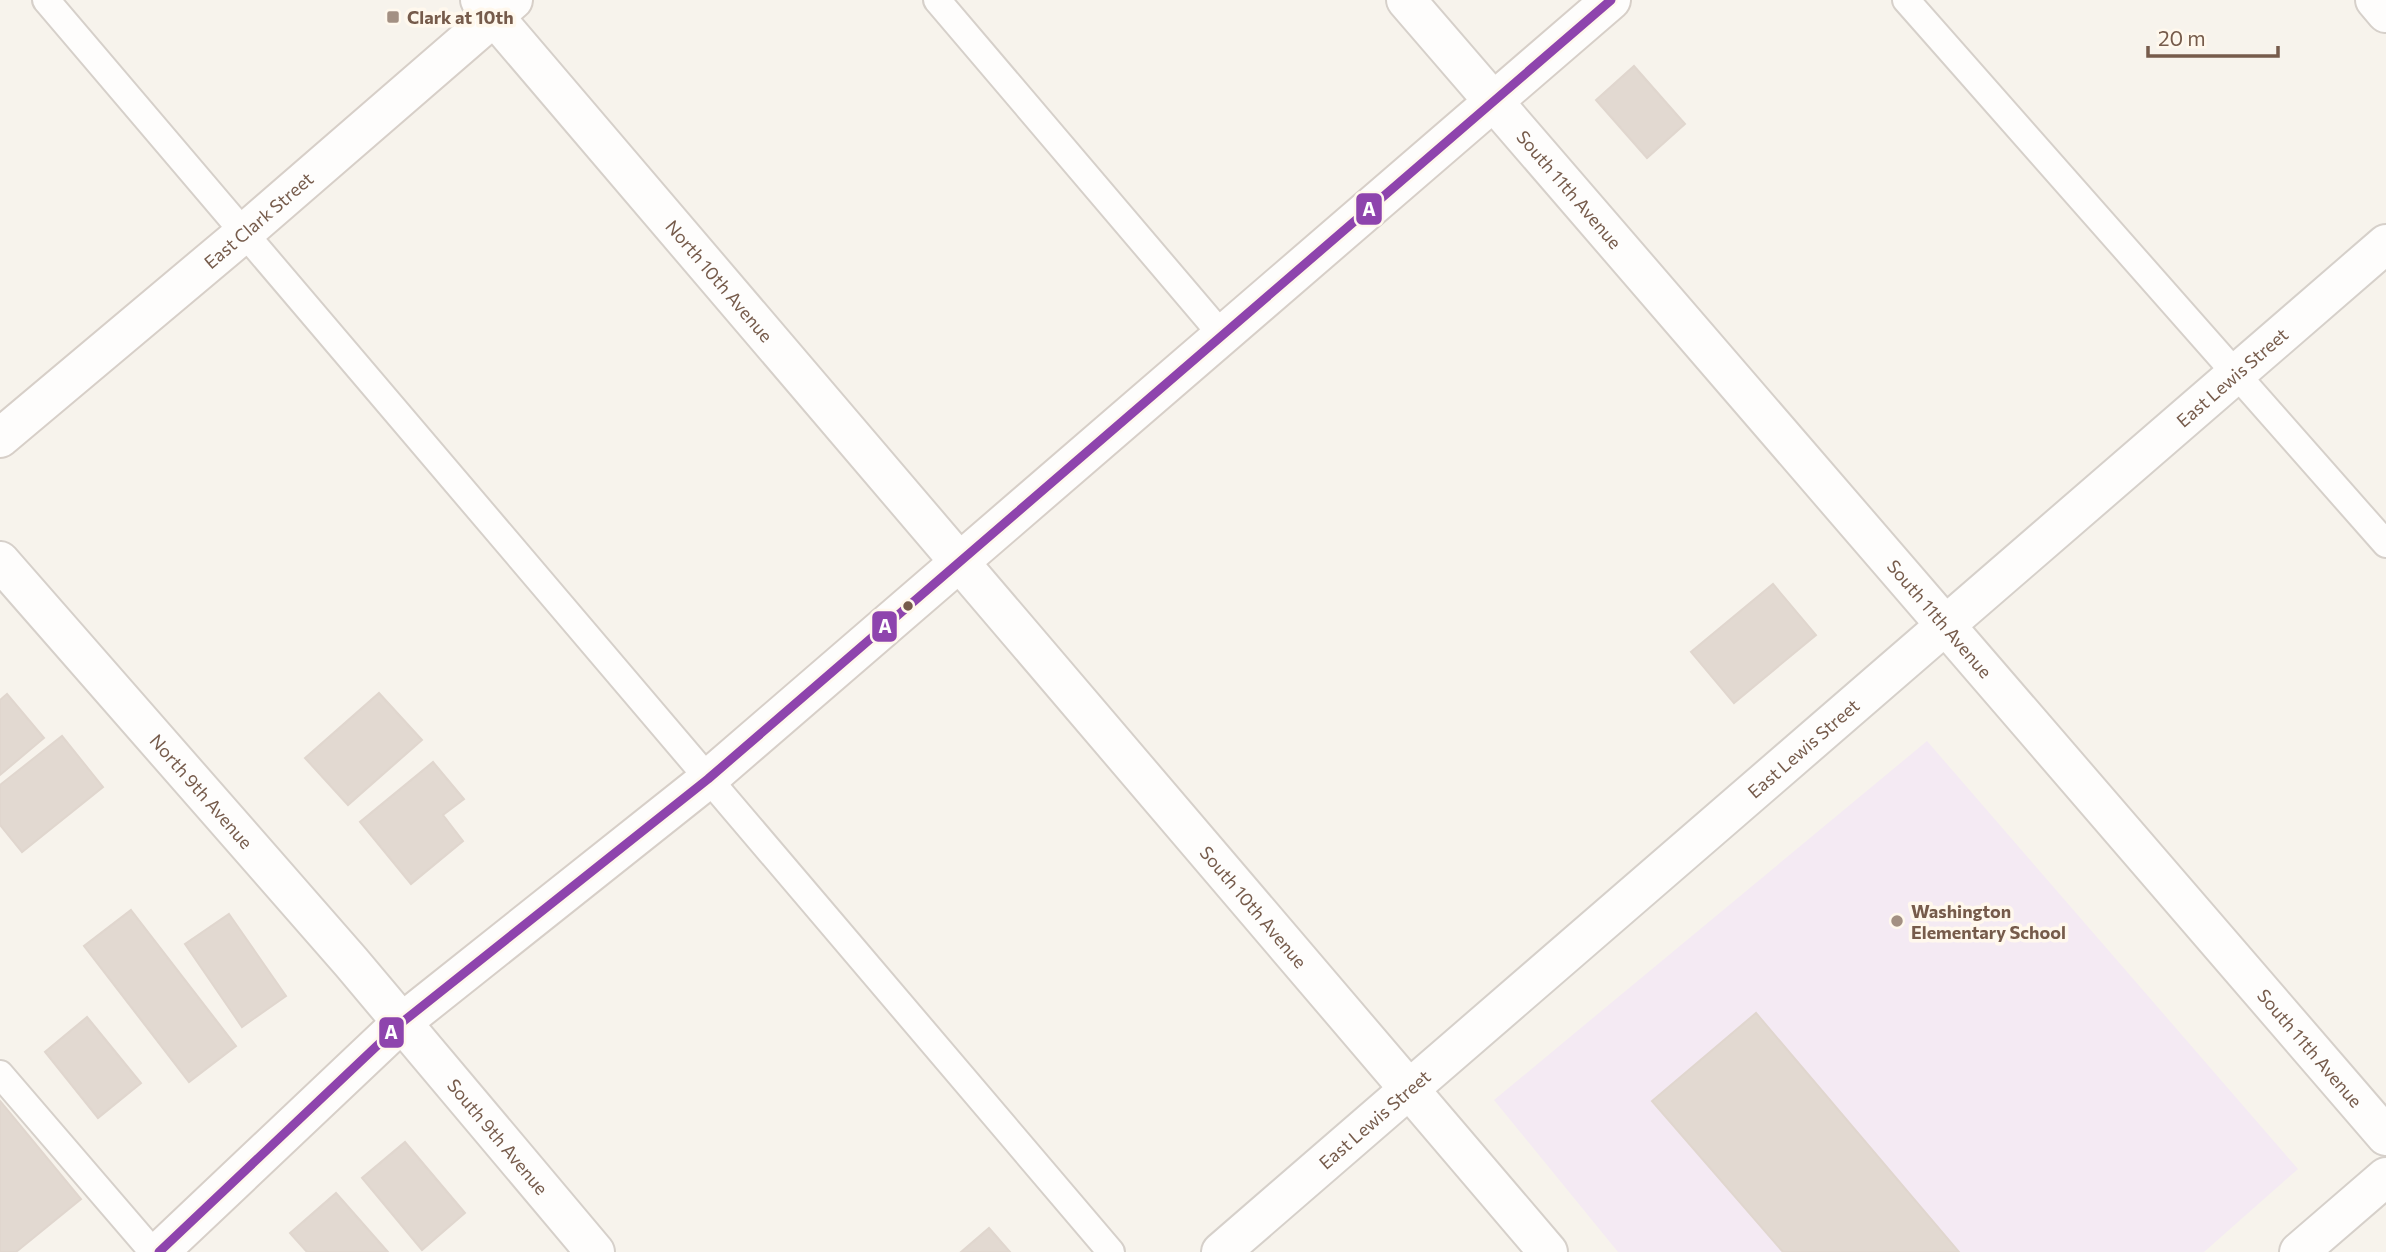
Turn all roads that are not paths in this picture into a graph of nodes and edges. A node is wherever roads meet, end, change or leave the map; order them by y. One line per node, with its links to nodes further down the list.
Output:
1 (46, 0): 10 (lane)
2 (937, 0): 12 (lane)
3 (1406, 0): 9 (street, South 11th Avenue)
4 (1611, 0): 9 (street)
5 (1906, 0): 13 (lane)
6 (2375, 0): 8 (street)
7 (496, 6): 10 (street, East Clark Street); 17 (street, North 10th Avenue)
8 (2386, 13)
9 (1493, 101): 12 (street); 18 (street, South 11th Avenue)
10 (244, 233): 14 (street, East Clark Street); 19 (lane)
11 (2386, 244): 13 (street, East Lewis Street)
12 (1222, 335): 17 (street)
13 (2236, 374): 15 (lane); 18 (street, East Lewis Street)
14 (0, 438)
15 (2386, 544)
16 (0, 561): 20 (street, North 9th Avenue)
17 (960, 561): 19 (street); 22 (street, South 10th Avenue)
18 (1945, 625): 22 (street, East Lewis Street); 23 (street, South 11th Avenue)
19 (708, 779): 20 (street); 28 (lane)
20 (400, 1024): 26 (street); 27 (street, South 9th Avenue)
21 (0, 1073): 25 (lane)
22 (1409, 1089): 29 (street, East Lewis Street); 30 (street, South 10th Avenue)
23 (2386, 1136)
24 (2386, 1177): 31 (street)
25 (153, 1252)
26 (159, 1252)
27 (594, 1252)
28 (1111, 1252)
29 (1221, 1252)
30 (1548, 1252)
31 (2299, 1252)

